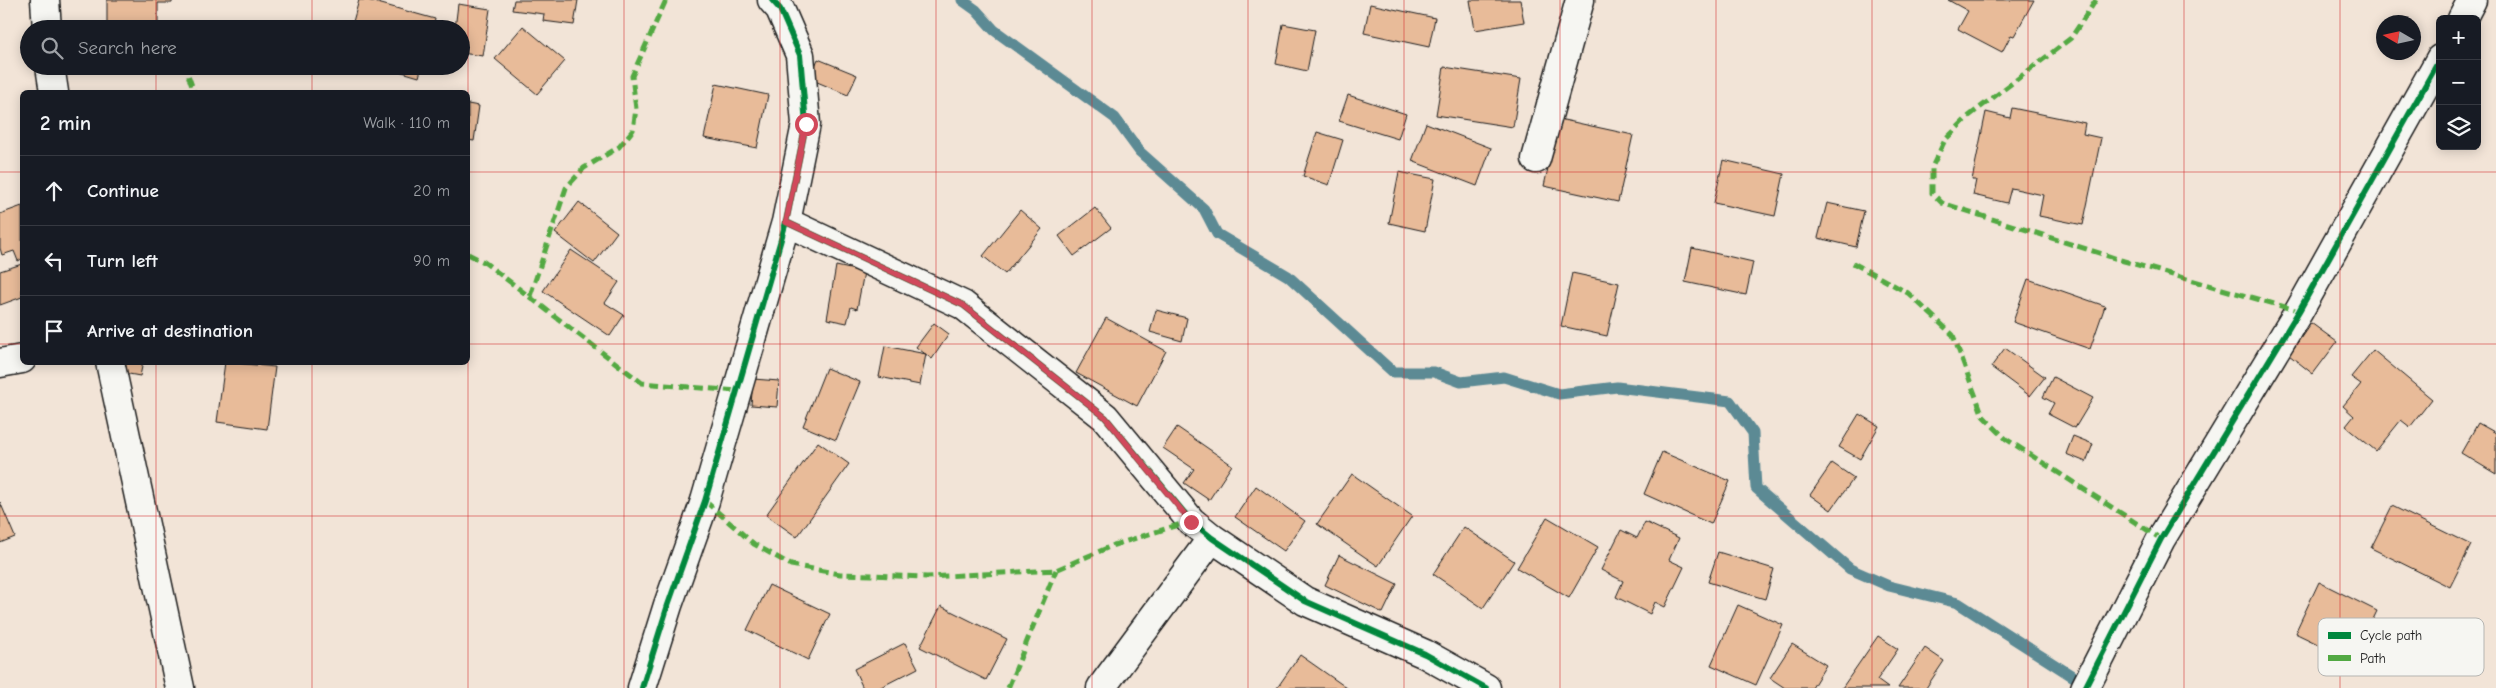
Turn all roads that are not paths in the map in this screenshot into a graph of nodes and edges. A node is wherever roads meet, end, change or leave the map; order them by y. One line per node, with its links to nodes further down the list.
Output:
1 (45, 0): 6 (street)
2 (772, 0): 11 (street)
3 (1580, 0): 10 (street)
4 (2472, 0): 5 (street)
5 (2464, 15)
6 (46, 20)
7 (2439, 60): 20 (street)
8 (51, 75): 9 (street)
9 (54, 90)
10 (1536, 159)
11 (786, 222): 15 (street); 17 (street)
12 (20, 359): 13 (street)
13 (0, 363)
14 (111, 365): 16 (street)
15 (1212, 538): 18 (street); 19 (street)
16 (180, 688)
17 (642, 688)
18 (1101, 688)
19 (1486, 688)
20 (2085, 688)

